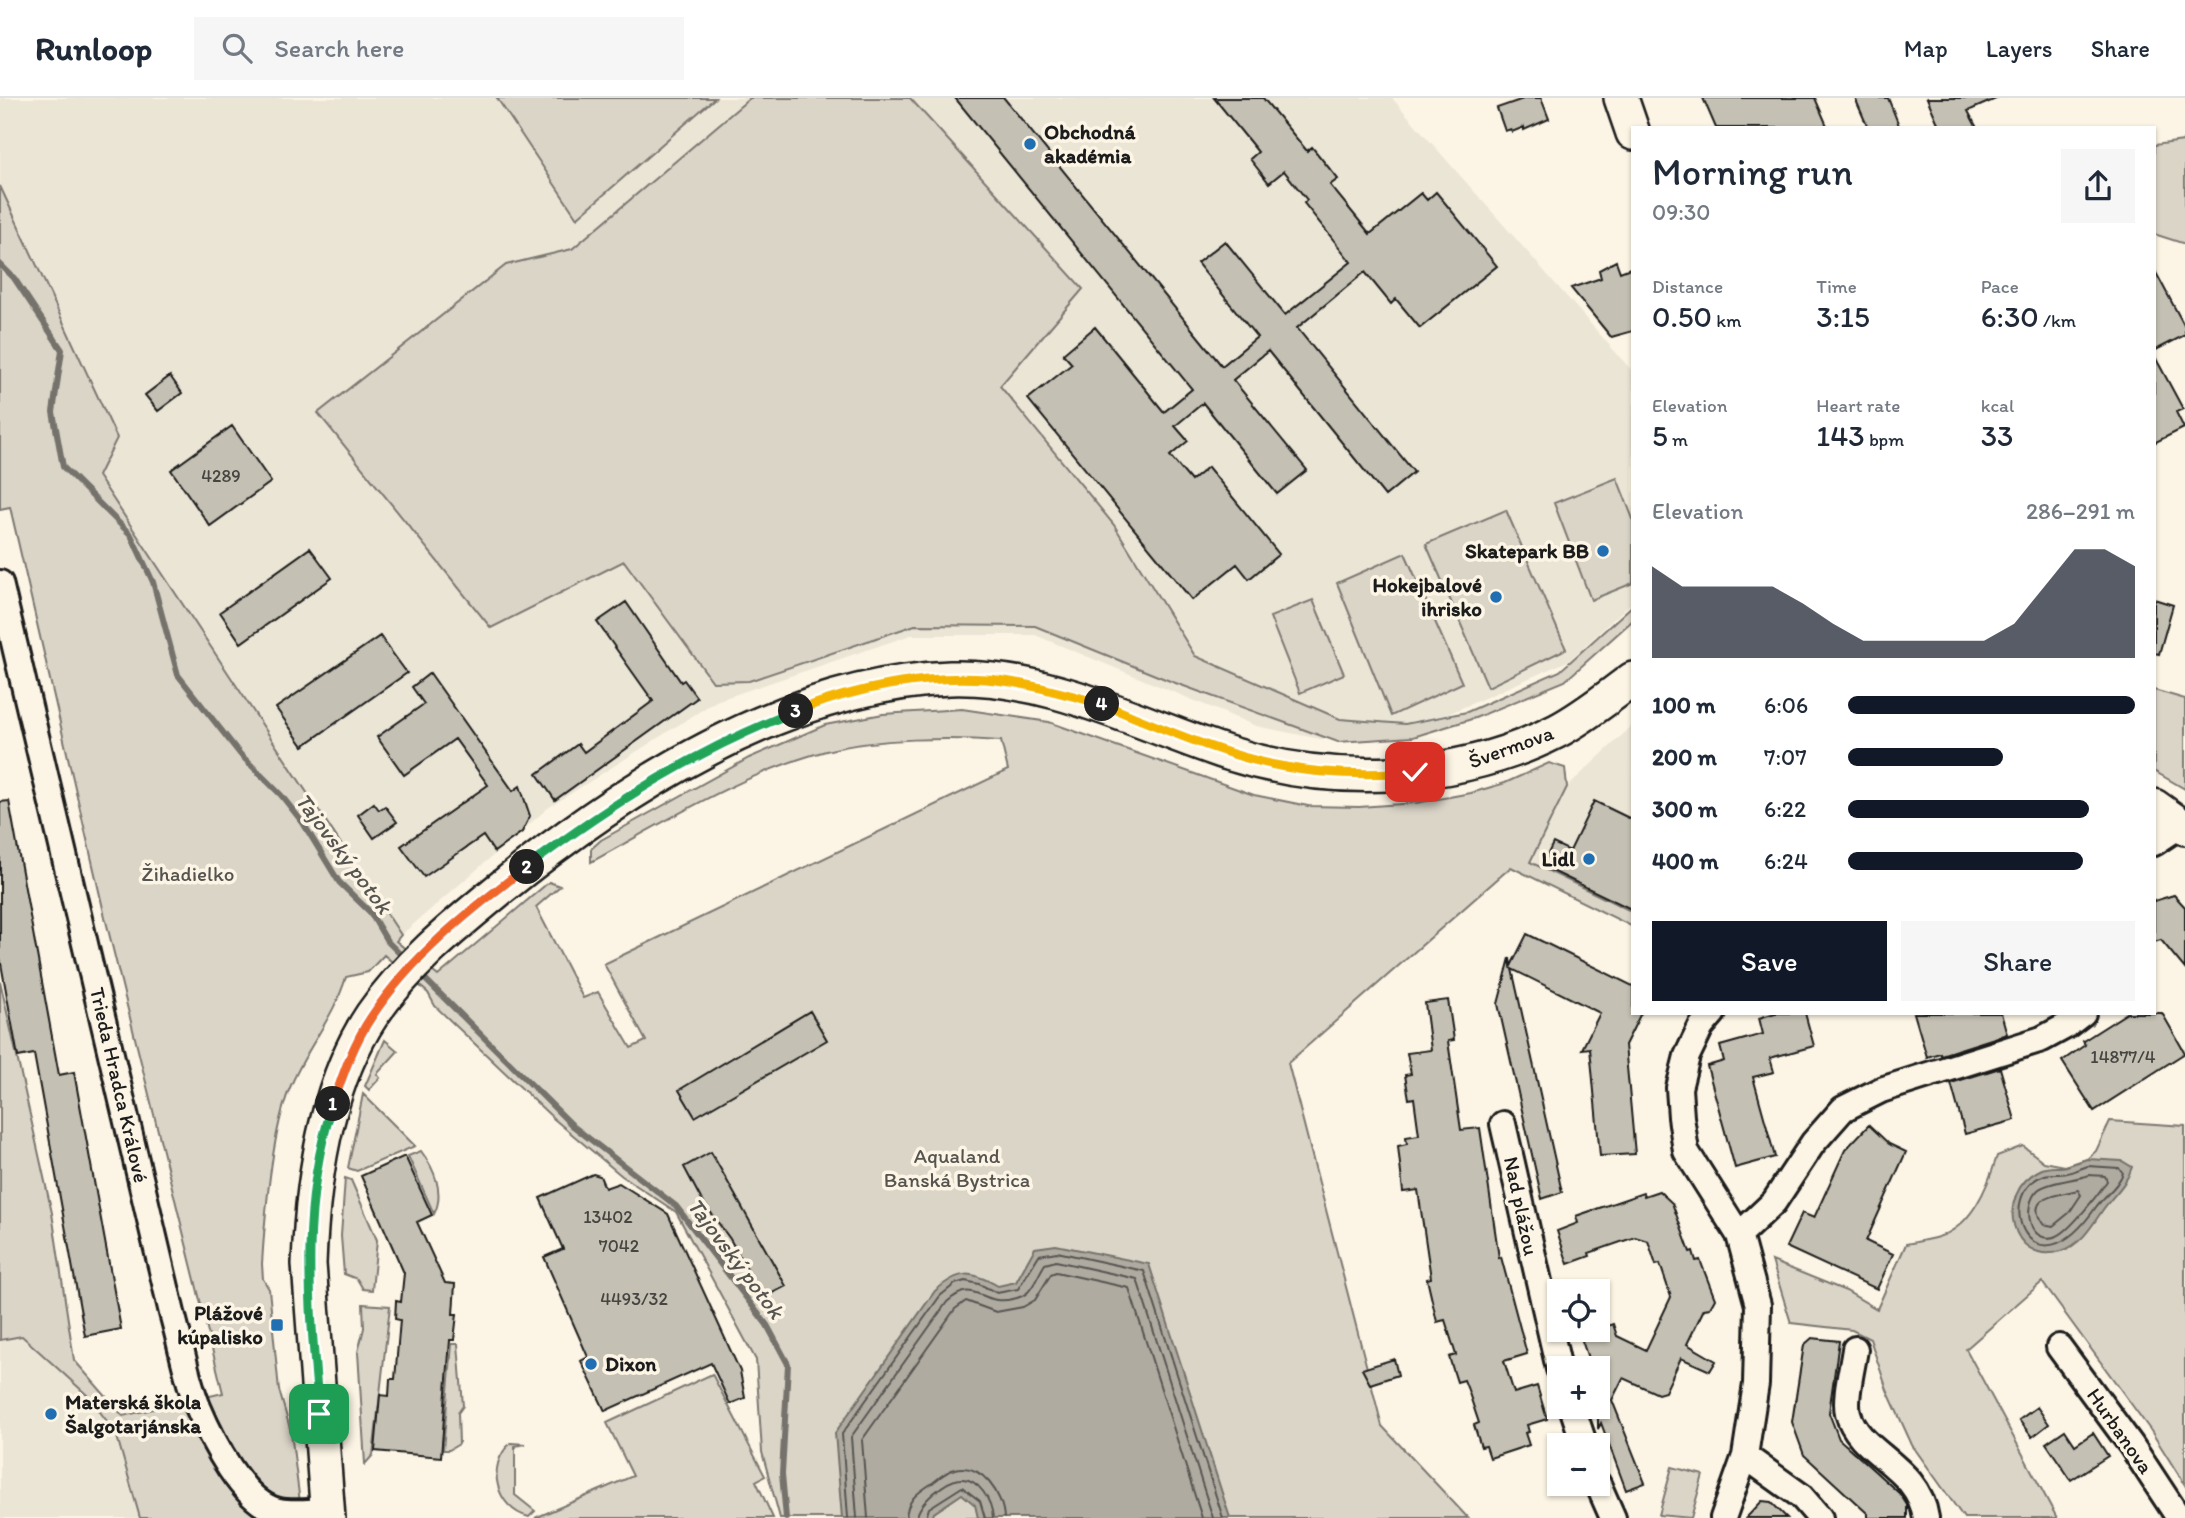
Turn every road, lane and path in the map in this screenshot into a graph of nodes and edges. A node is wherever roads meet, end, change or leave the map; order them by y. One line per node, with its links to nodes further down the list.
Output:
1 (1621, 98): 2 (street)
2 (1631, 128)
3 (0, 583): 16 (street, Trieda Hradca Králové)
4 (1631, 680): 16 (street, Švermova)
5 (2156, 809): 6 (street)
6 (2173, 832)
7 (1711, 1015): 10 (street)
8 (2080, 1015): 10 (street)
9 (1503, 1124): 13 (street, Nad plážou)
10 (1739, 1236): 14 (street)
11 (2059, 1347): 21 (street, Hurbanova)
12 (1855, 1349): 20 (street)
13 (1556, 1356)
14 (1745, 1455): 18 (street); 19 (street)
15 (1603, 1496): 17 (street)
16 (328, 1514)
17 (1613, 1518)
18 (1723, 1518)
19 (1820, 1518)
20 (1926, 1518)
21 (2179, 1518)

